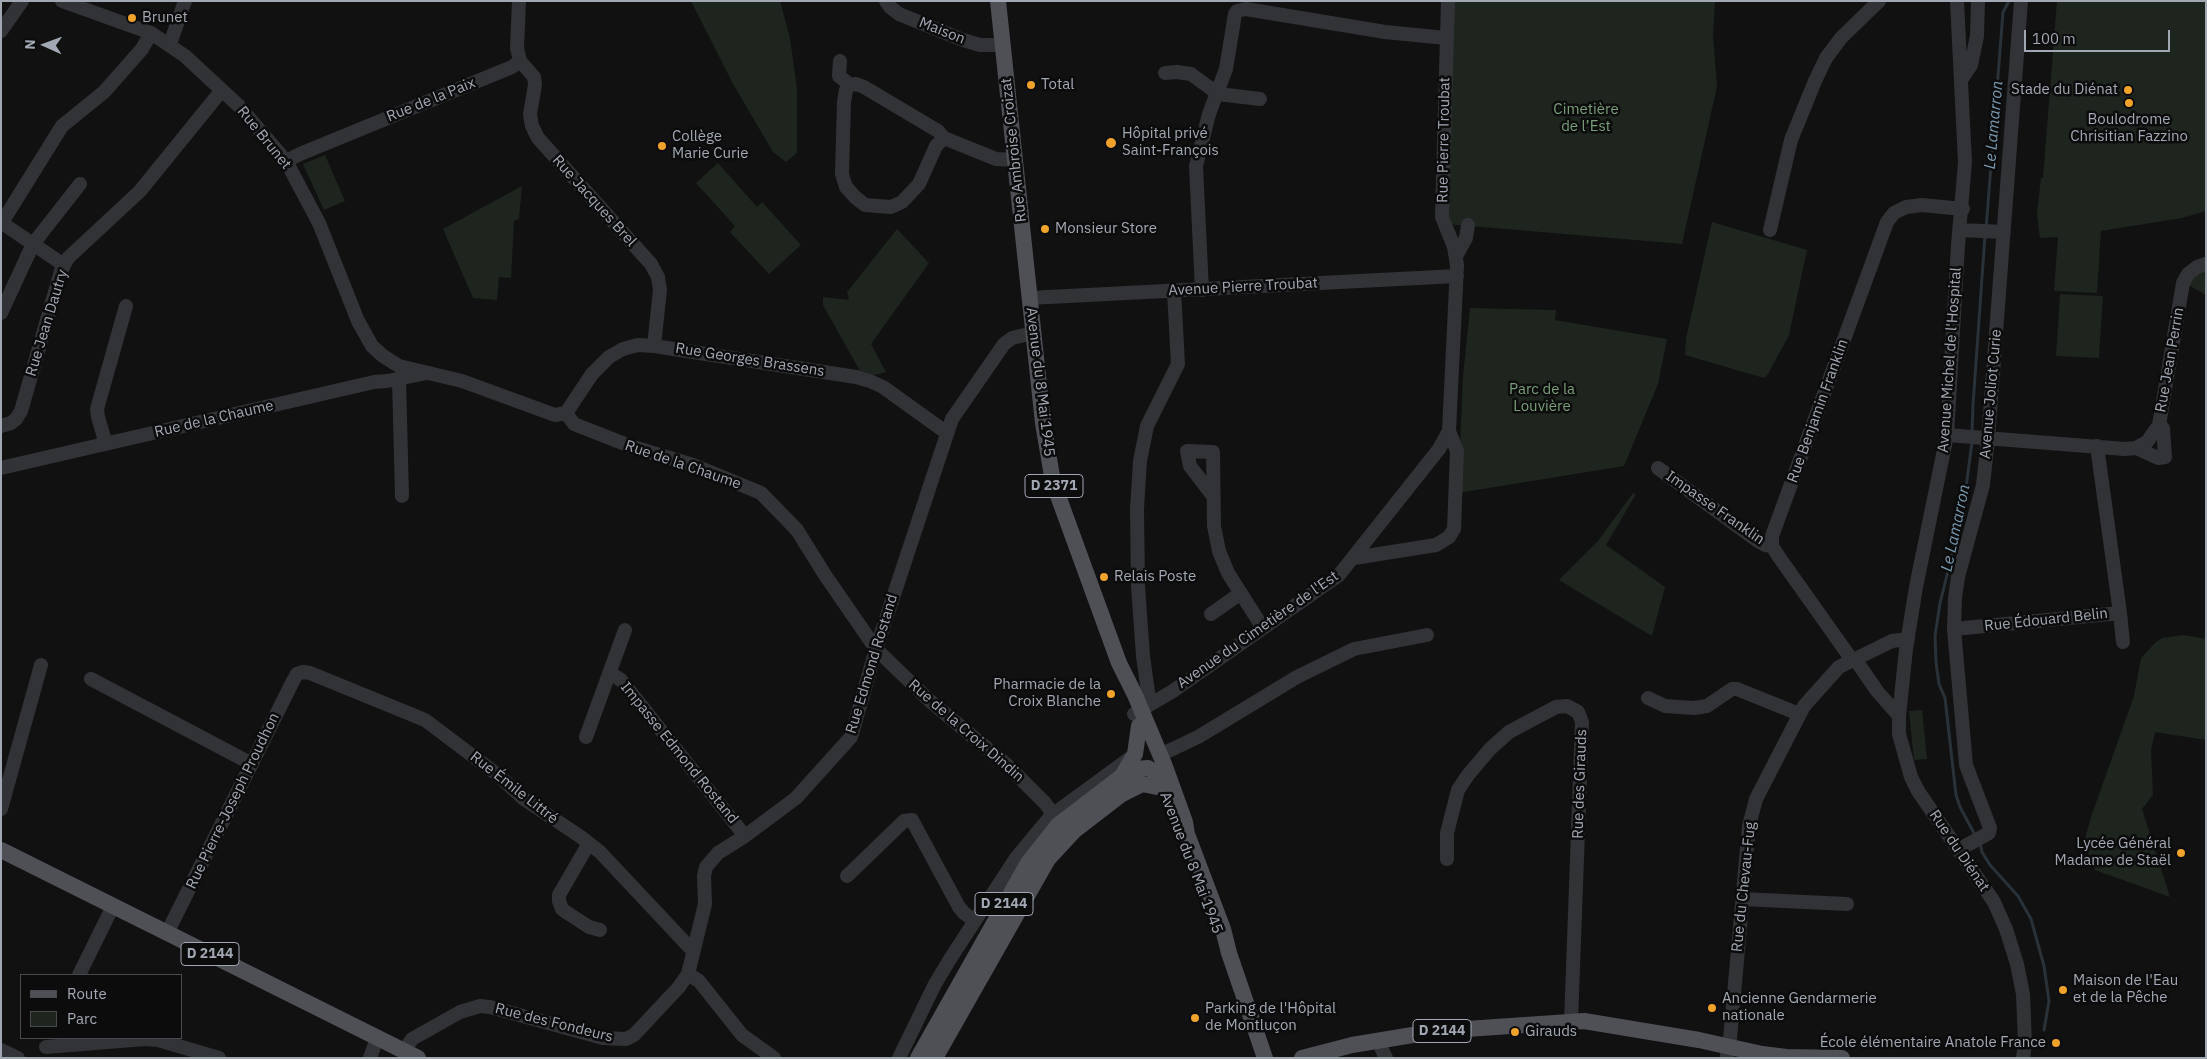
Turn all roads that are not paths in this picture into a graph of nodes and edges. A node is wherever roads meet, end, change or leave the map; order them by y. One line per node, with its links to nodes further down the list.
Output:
1 (22, 1): 12 (street)
2 (62, 1): 13 (street, Rue Brunet)
3 (185, 1): 15 (street)
4 (519, 1): 17 (street)
5 (886, 1): 16 (street, Maison)
6 (998, 1): 16 (main road, Rue Ambroise Croizat / D 2371)
7 (1448, 1): 14 (street, Rue Pierre Troubat)
8 (1880, 1): 32 (street)
9 (1957, 1): 20 (street, Avenue Michel de l'Hospital)
10 (1978, 1): 20 (street)
11 (2021, 1): 34 (street, Avenue Joliot Curie)
12 (1, 31)
13 (151, 33): 15 (street, Rue Brunet); 30 (street)
14 (1446, 38): 23 (street); 36 (street, Rue Pierre Troubat)
15 (170, 44): 22 (street, Rue Brunet)
16 (1003, 45): 26 (main road, Rue Ambroise Croizat / D 2371)
17 (520, 61): 27 (street, Rue de la Paix); 46 (street, Rue Jacques Brel)
18 (840, 61): 21 (street)
19 (1165, 73): 23 (street)
20 (1961, 80): 29 (street, Avenue Michel de l'Hospital)
21 (850, 85): 25 (street); 25 (street)
22 (222, 90): 27 (street, Rue Brunet); 37 (street, Rue Jean Dautry)
23 (1218, 94): 24 (street); 40 (street)
24 (1260, 100)
25 (944, 138): 26 (street)
26 (1015, 160): 42 (main road, Rue Ambroise Croizat / D 2371)
27 (286, 161): 47 (street, Rue Brunet)
28 (80, 184): 35 (street)
29 (1963, 209): 33 (street, Avenue Michel de l'Hospital); 65 (street, Rue Benjamin Franklin)
30 (2, 223): 35 (street)
31 (1468, 225): 36 (street)
32 (1770, 230)
33 (1960, 230): 34 (street); 56 (street, Avenue Michel de l'Hospital)
34 (1999, 232): 57 (street, Avenue Joliot Curie)
35 (33, 244): 37 (street); 44 (street)
36 (1456, 256): 39 (street, Rue Pierre Troubat)
37 (64, 264): 53 (street, Rue Jean Dautry)
38 (2206, 264): 52 (street, Rue Jean Perrin)
39 (1457, 276): 40 (street, Avenue Pierre Troubat); 54 (street, Avenue du Cimetière de l'Est)
40 (1202, 290): 41 (street, Avenue Pierre Troubat)
41 (1174, 291): 42 (street, Avenue Pierre Troubat); 83 (street)
42 (1029, 298): 45 (main road, Avenue du 8 Mai 1945 / D 2371)
43 (126, 306): 58 (street)
44 (1, 313)
45 (1033, 333): 55 (street, Rue Edmond Rostand); 83 (main road, Avenue du 8 Mai 1945 / D 2371)
46 (654, 346): 51 (street, Rue Georges Brassens); 55 (street, Rue Georges Brassens)
47 (383, 356): 48 (street, Rue de la Chaume); 50 (street)
48 (427, 373): 49 (street, Rue de la Chaume); 51 (street, Rue de la Chaume)
49 (398, 379): 50 (street, Rue de la Chaume); 63 (street)
50 (374, 382): 58 (street, Rue de la Chaume)
51 (566, 413): 76 (street, Rue de la Chaume)
52 (2159, 425): 60 (street, Rue Jean Perrin); 60 (street)
53 (1, 426)
54 (1449, 431): 66 (street, Avenue du Cimetière de l'Est); 66 (street)
55 (948, 433): 76 (street, Rue Edmond Rostand)
56 (1947, 435): 57 (street); 74 (street, Avenue Michel de l'Hospital)
57 (1982, 438): 59 (street); 71 (street, Avenue Joliot Curie)
58 (106, 444): 61 (street, Rue de la Chaume)
59 (2098, 446): 60 (street); 68 (street, Rue Édouard Belin)
60 (2136, 448)
61 (1, 468)
62 (1658, 468): 65 (street, Impasse Franklin)
63 (402, 496)
64 (1213, 496): 67 (street)
65 (1772, 546): 77 (street)
66 (1354, 558): 70 (street, Avenue du Cimetière de l'Est)
67 (1241, 594): 69 (street); 70 (street)
68 (2120, 613): 71 (street, Rue Édouard Belin); 75 (street)
69 (1211, 614)
70 (1263, 628): 83 (street, Avenue du Cimetière de l'Est)
71 (1954, 629): 96 (street, Avenue Joliot Curie)
72 (625, 630): 80 (street, Impasse Edmond Rostand)
73 (1427, 635): 87 (street)
74 (1908, 639): 77 (street, Rue du Chevau-Fug); 85 (street, Avenue Michel de l'Hospital)
75 (2123, 642)
76 (876, 649): 92 (street, Rue de la Croix Dindin); 93 (street, Rue Edmond Rostand)
77 (1853, 659): 84 (street, Rue du Chevau-Fug); 85 (street)
78 (41, 665): 91 (street)
79 (302, 672): 88 (street, Rue Pierre-Joseph Proudhon); 94 (street, Rue Émile Littré)
80 (610, 673): 86 (street, Impasse Edmond Rostand); 93 (street, Impasse Edmond Rostand)
81 (91, 679): 88 (street)
82 (1648, 698): 84 (street)
83 (1139, 710): 87 (main road); 87 (main road, Avenue du 8 Mai 1945 / D 2371)
84 (1799, 714): 99 (street, Rue du Chevau-Fug)
85 (1899, 716): 96 (street, Rue du Diénat)
86 (586, 737)
87 (1150, 761): 89 (main road, Avenue du 8 Mai 1945); 90 (main road, D 2144); 92 (street); 106 (main road, Avenue du 8 Mai 1945); 122 (main road, D 2144)
88 (252, 764): 104 (street, Rue Pierre-Joseph Proudhon)
89 (1162, 788): 90 (main road, D 2144); 106 (main road, Avenue du 8 Mai 1945)
90 (1122, 794): 123 (main road, D 2144)
91 (1, 809)
92 (1050, 816): 102 (street)
93 (745, 836): 105 (street, Rue Edmond Rostand)
94 (589, 843): 103 (street); 105 (street, Rue Émile Littré)
95 (1, 850): 101 (main road, D 2144)
96 (1958, 850): 127 (street, Rue du Diénat)
97 (1447, 859): 109 (street, Rue des Girauds)
98 (847, 876): 102 (street)
99 (1742, 899): 100 (street); 114 (street, Rue du Chevau-Fug)
100 (1848, 904)
101 (113, 906): 104 (main road, D 2144); 107 (street)
102 (974, 920): 121 (street)
103 (600, 930)
104 (167, 933): 110 (main road, D 2144)
105 (693, 951): 108 (street, Rue Edmond Rostand)
106 (1229, 953): 116 (main road, Avenue du 8 Mai 1945)
107 (79, 974)
108 (688, 974): 115 (street, Rue des Fondeurs); 120 (street)
109 (1577, 1021): 111 (main road, D 2144); 114 (main road, D 2144)
110 (377, 1038): 115 (main road, D 2144); 119 (street)
111 (1378, 1041): 124 (main road, D 2144); 125 (street)
112 (46, 1047): 118 (street)
113 (1, 1050): 117 (street)
114 (1727, 1052): 126 (main road, D 2144)
115 (411, 1054)
116 (1270, 1056)
117 (18, 1058)
118 (219, 1058)
119 (370, 1058)
120 (774, 1058)
121 (899, 1058)
122 (918, 1058)
123 (935, 1058)
124 (1302, 1058)
125 (1386, 1058)
126 (1842, 1058)
127 (2023, 1058)

